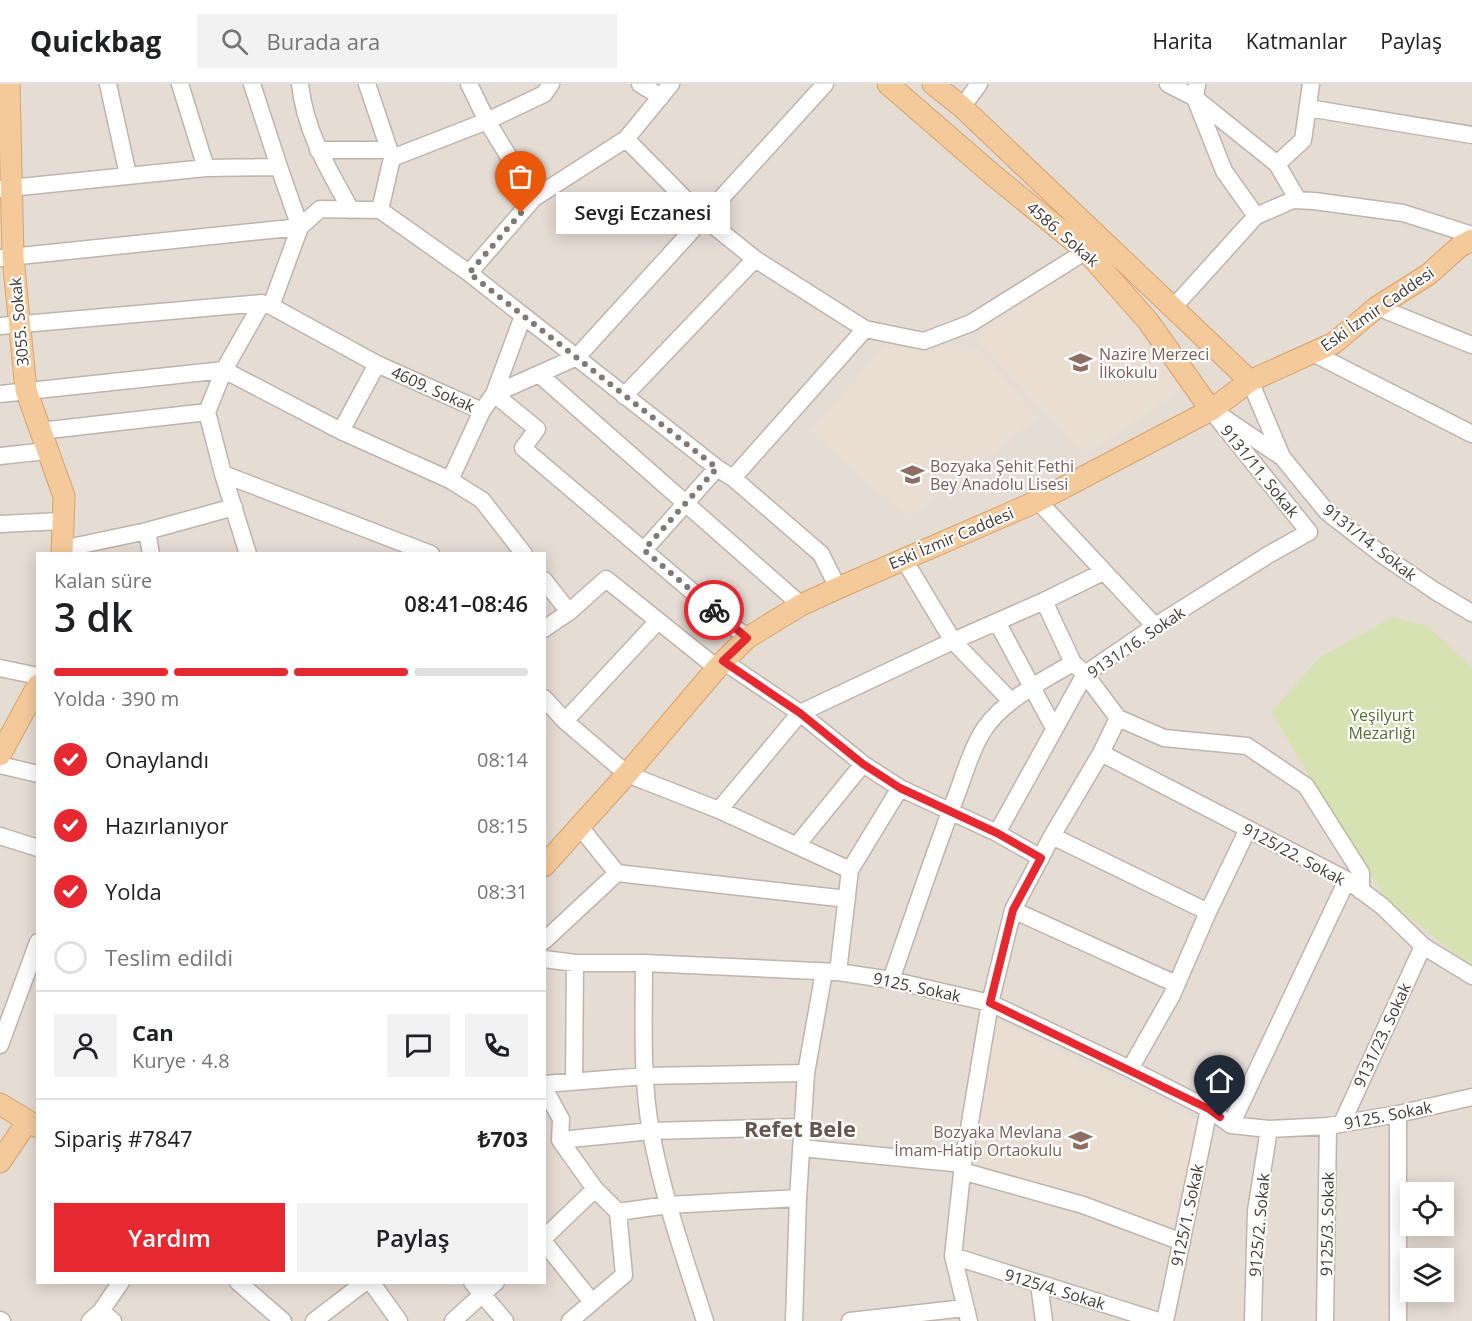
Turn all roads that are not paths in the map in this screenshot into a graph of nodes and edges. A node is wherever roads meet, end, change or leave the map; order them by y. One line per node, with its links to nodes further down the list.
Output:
1 (10, 84): 29 (main road, 3055. Sokak)
2 (108, 84): 28 (street)
3 (180, 84): 27 (street)
4 (252, 84): 26 (street)
5 (300, 84): 23 (street)
6 (367, 84): 24 (street)
7 (469, 84): 20 (street)
8 (551, 84): 20 (street)
9 (640, 84): 16 (street)
10 (825, 84): 35 (street, 4609. Sokak)
11 (888, 84): 38 (main road, 4586. Sokak)
12 (933, 84): 18 (main road, 4586. Sokak)
13 (979, 84): 18 (street)
14 (1168, 84): 17 (street)
15 (1311, 84): 19 (street)
16 (666, 90): 22 (street)
17 (1196, 91): 25 (street); 34 (street)
18 (962, 107): 44 (main road, 4586. Sokak)
19 (1308, 108): 21 (street); 25 (street)
20 (487, 121): 24 (street); 30 (street)
21 (1472, 135)
22 (626, 139): 30 (street); 35 (street)
23 (318, 150): 24 (street); 32 (street)
24 (391, 154): 33 (street)
25 (1277, 164): 31 (street)
26 (279, 167): 27 (street); 36 (street)
27 (206, 168): 28 (street)
28 (128, 175): 29 (street)
29 (5, 189): 39 (main road, 3055. Sokak)
30 (534, 198): 41 (street)
31 (1298, 200): 34 (street); 37 (street)
32 (351, 210): 33 (street); 36 (street)
33 (380, 210): 41 (street)
34 (1256, 216): 44 (street)
35 (704, 218): 40 (street); 50 (street, 4609. Sokak)
36 (300, 227): 39 (street); 42 (street)
37 (1469, 244): 43 (main road, Eski İzmir Caddesi)
38 (1086, 251): 47 (street); 59 (main road, 4586. Sokak)
39 (7, 258): 46 (main road, 3055. Sokak)
40 (755, 259): 47 (street); 58 (street)
41 (469, 273): 45 (street)
42 (267, 304): 46 (street); 51 (street, 4609. Sokak); 52 (street)
43 (1377, 307): 48 (street); 49 (main road, Eski İzmir Caddesi)
44 (1172, 309): 54 (main road, 4586. Sokak)
45 (523, 316): 50 (street); 57 (street)
46 (9, 325): 55 (main road, 3055. Sokak)
47 (865, 330): 69 (street)
48 (1472, 345)
49 (1313, 353): 54 (main road, Eski İzmir Caddesi); 63 (street)
50 (577, 357): 53 (street, 4609. Sokak); 58 (street)
51 (377, 364): 60 (street, 4609. Sokak); 62 (street)
52 (225, 370): 55 (street); 61 (street); 62 (street)
53 (540, 375): 57 (street, 4609. Sokak); 72 (street)
54 (1250, 381): 59 (main road, Eski İzmir Caddesi); 66 (street, 9131/14. Sokak)
55 (26, 390): 56 (street); 64 (main road, 3055. Sokak)
56 (0, 394)
57 (494, 394): 60 (street, 4609. Sokak); 78 (street)
58 (624, 396): 67 (street)
59 (1211, 410): 66 (street, 9131/14. Sokak); 71 (main road, Eski İzmir Caddesi); 77 (street, 9131/11. Sokak)
60 (482, 411): 70 (street)
61 (207, 412): 64 (street); 68 (street)
62 (341, 431): 70 (street)
63 (1472, 434)
64 (44, 441): 65 (street); 74 (main road, 3055. Sokak)
65 (0, 456)
66 (1282, 457): 91 (street, 9131/14. Sokak)
67 (717, 468): 69 (street); 72 (street)
68 (223, 474): 73 (street); 82 (street)
69 (733, 478): 87 (street)
70 (450, 480): 83 (street)
71 (1038, 501): 84 (main road, Eski İzmir Caddesi); 85 (street)
72 (686, 503): 78 (street); 89 (street)
73 (234, 507): 76 (street); 81 (street)
74 (62, 521): 75 (street); 79 (main road, 3055. Sokak)
75 (0, 524)
76 (147, 531): 79 (street); 80 (street)
77 (1309, 532): 94 (street, 9131/16. Sokak)
78 (644, 550): 96 (street)
79 (62, 551)
80 (151, 552)
81 (247, 552)
82 (426, 552)
83 (522, 552)
84 (903, 558): 87 (main road, Eski İzmir Caddesi); 97 (street)
85 (1103, 572): 88 (street); 94 (street)
86 (546, 583): 90 (street)
87 (838, 588): 89 (main road, Eski İzmir Caddesi)
88 (1044, 601): 93 (street); 100 (street)
89 (801, 605): 96 (main road, Eski İzmir Caddesi)
90 (569, 612): 92 (street); 95 (street)
91 (1472, 613)
92 (658, 621): 98 (street); 108 (street)
93 (997, 622): 97 (street); 102 (street)
94 (1155, 626): 100 (street, 9131/16. Sokak)
95 (546, 628)
96 (747, 638): 98 (main road, Eski İzmir Caddesi)
97 (952, 641): 105 (street); 106 (street)
98 (720, 665): 106 (street); 115 (main road, Eski İzmir Caddesi)
99 (0, 668): 101 (street)
100 (1079, 668): 102 (street); 107 (street); 109 (street, 9131/16. Sokak)
101 (36, 676)
102 (1032, 686): 105 (street); 109 (street)
103 (36, 689): 111 (main road)
104 (546, 700): 108 (street)
105 (1011, 702): 118 (street)
106 (800, 713): 112 (street); 117 (street)
107 (1118, 718): 110 (street); 131 (street)
108 (565, 721): 115 (street)
109 (1054, 728): 121 (street, 9131/16. Sokak)
110 (1101, 753): 120 (street, 9125/22. Sokak); 123 (street)
111 (0, 755)
112 (863, 764): 116 (street); 124 (street)
113 (0, 765): 114 (street)
114 (36, 774)
115 (627, 774): 117 (street); 119 (main road, Eski İzmir Caddesi)
116 (900, 788): 118 (street); 128 (street)
117 (719, 810): 124 (street)
118 (951, 810): 121 (street); 143 (street)
119 (580, 828): 127 (main road, Eski İzmir Caddesi); 129 (street)
120 (1248, 829): 130 (street, 9125/22. Sokak); 134 (street)
121 (997, 833): 126 (street)
122 (0, 836): 125 (street)
123 (1052, 836): 126 (street); 134 (street)
124 (797, 845): 128 (street)
125 (36, 847)
126 (1041, 858): 133 (street)
127 (546, 864)
128 (850, 870): 132 (street)
129 (617, 873): 132 (street); 135 (street)
130 (1347, 880): 131 (street, 9125/22. Sokak); 159 (street)
131 (1361, 891): 136 (street, 9125/22. Sokak)
132 (847, 898): 141 (street)
133 (1013, 910): 144 (street); 145 (street)
134 (1208, 912): 144 (street)
135 (546, 939)
136 (1423, 946): 142 (street, 9125/22. Sokak); 160 (street, 9131/23. Sokak)
137 (36, 947): 146 (street)
138 (546, 959): 139 (street, 9125. Sokak)
139 (575, 963): 140 (street, 9125. Sokak); 150 (street)
140 (644, 963): 141 (street, 9125. Sokak); 149 (street)
141 (831, 972): 143 (street, 9125. Sokak); 148 (street)
142 (1472, 976)
143 (891, 981): 145 (street, 9125. Sokak)
144 (1176, 984): 147 (street)
145 (990, 1003): 147 (street, 9125. Sokak); 168 (street)
146 (0, 1045)
147 (1130, 1070): 155 (street, 9125. Sokak)
148 (806, 1073): 149 (street); 161 (street)
149 (645, 1076): 150 (street); 164 (street)
150 (574, 1081): 151 (street)
151 (546, 1086)
152 (546, 1090): 157 (street)
153 (1472, 1097): 156 (street, 9125. Sokak)
154 (0, 1104): 158 (main road)
155 (1209, 1109): 159 (street, 9125. Sokak); 174 (street, 9125/1. Sokak)
156 (1398, 1114): 160 (street, 9125. Sokak); 200 (street)
157 (561, 1119): 162 (street); 165 (street)
158 (32, 1124): 167 (main road)
159 (1231, 1125): 163 (street, 9125. Sokak)
160 (1335, 1125): 163 (street, 9125. Sokak); 199 (street, 9125/3. Sokak)
161 (802, 1127): 164 (street); 166 (street)
162 (546, 1129)
163 (1269, 1129): 198 (street, 9125/2. Sokak)
164 (651, 1131): 165 (street); 171 (street)
165 (560, 1140): 169 (street)
166 (801, 1148): 168 (street); 170 (street)
167 (0, 1162)
168 (962, 1168): 174 (street); 176 (street)
169 (595, 1189): 172 (street); 173 (street)
170 (798, 1198): 171 (street); 193 (street)
171 (668, 1204): 172 (street); 192 (street)
172 (618, 1212): 183 (street)
173 (546, 1238)
174 (1182, 1242): 197 (street, 9125/1. Sokak)
175 (546, 1243): 183 (street)
176 (953, 1256): 181 (street, 9125/4. Sokak); 184 (street)
177 (120, 1284): 185 (street)
178 (240, 1284): 186 (street)
179 (362, 1284): 187 (street)
180 (372, 1284): 188 (street)
181 (1039, 1284): 195 (street); 196 (street, 9125/4. Sokak)
182 (477, 1289): 189 (street); 190 (street)
183 (592, 1302): 191 (street)
184 (967, 1314): 194 (street)
185 (101, 1318)
186 (283, 1321)
187 (314, 1321)
188 (399, 1321)
189 (453, 1321)
190 (505, 1321)
191 (570, 1321)
192 (705, 1321)
193 (794, 1321)
194 (850, 1321)
195 (1044, 1321)
196 (1158, 1321)
197 (1166, 1321)
198 (1253, 1321)
199 (1325, 1321)
200 (1398, 1321)

